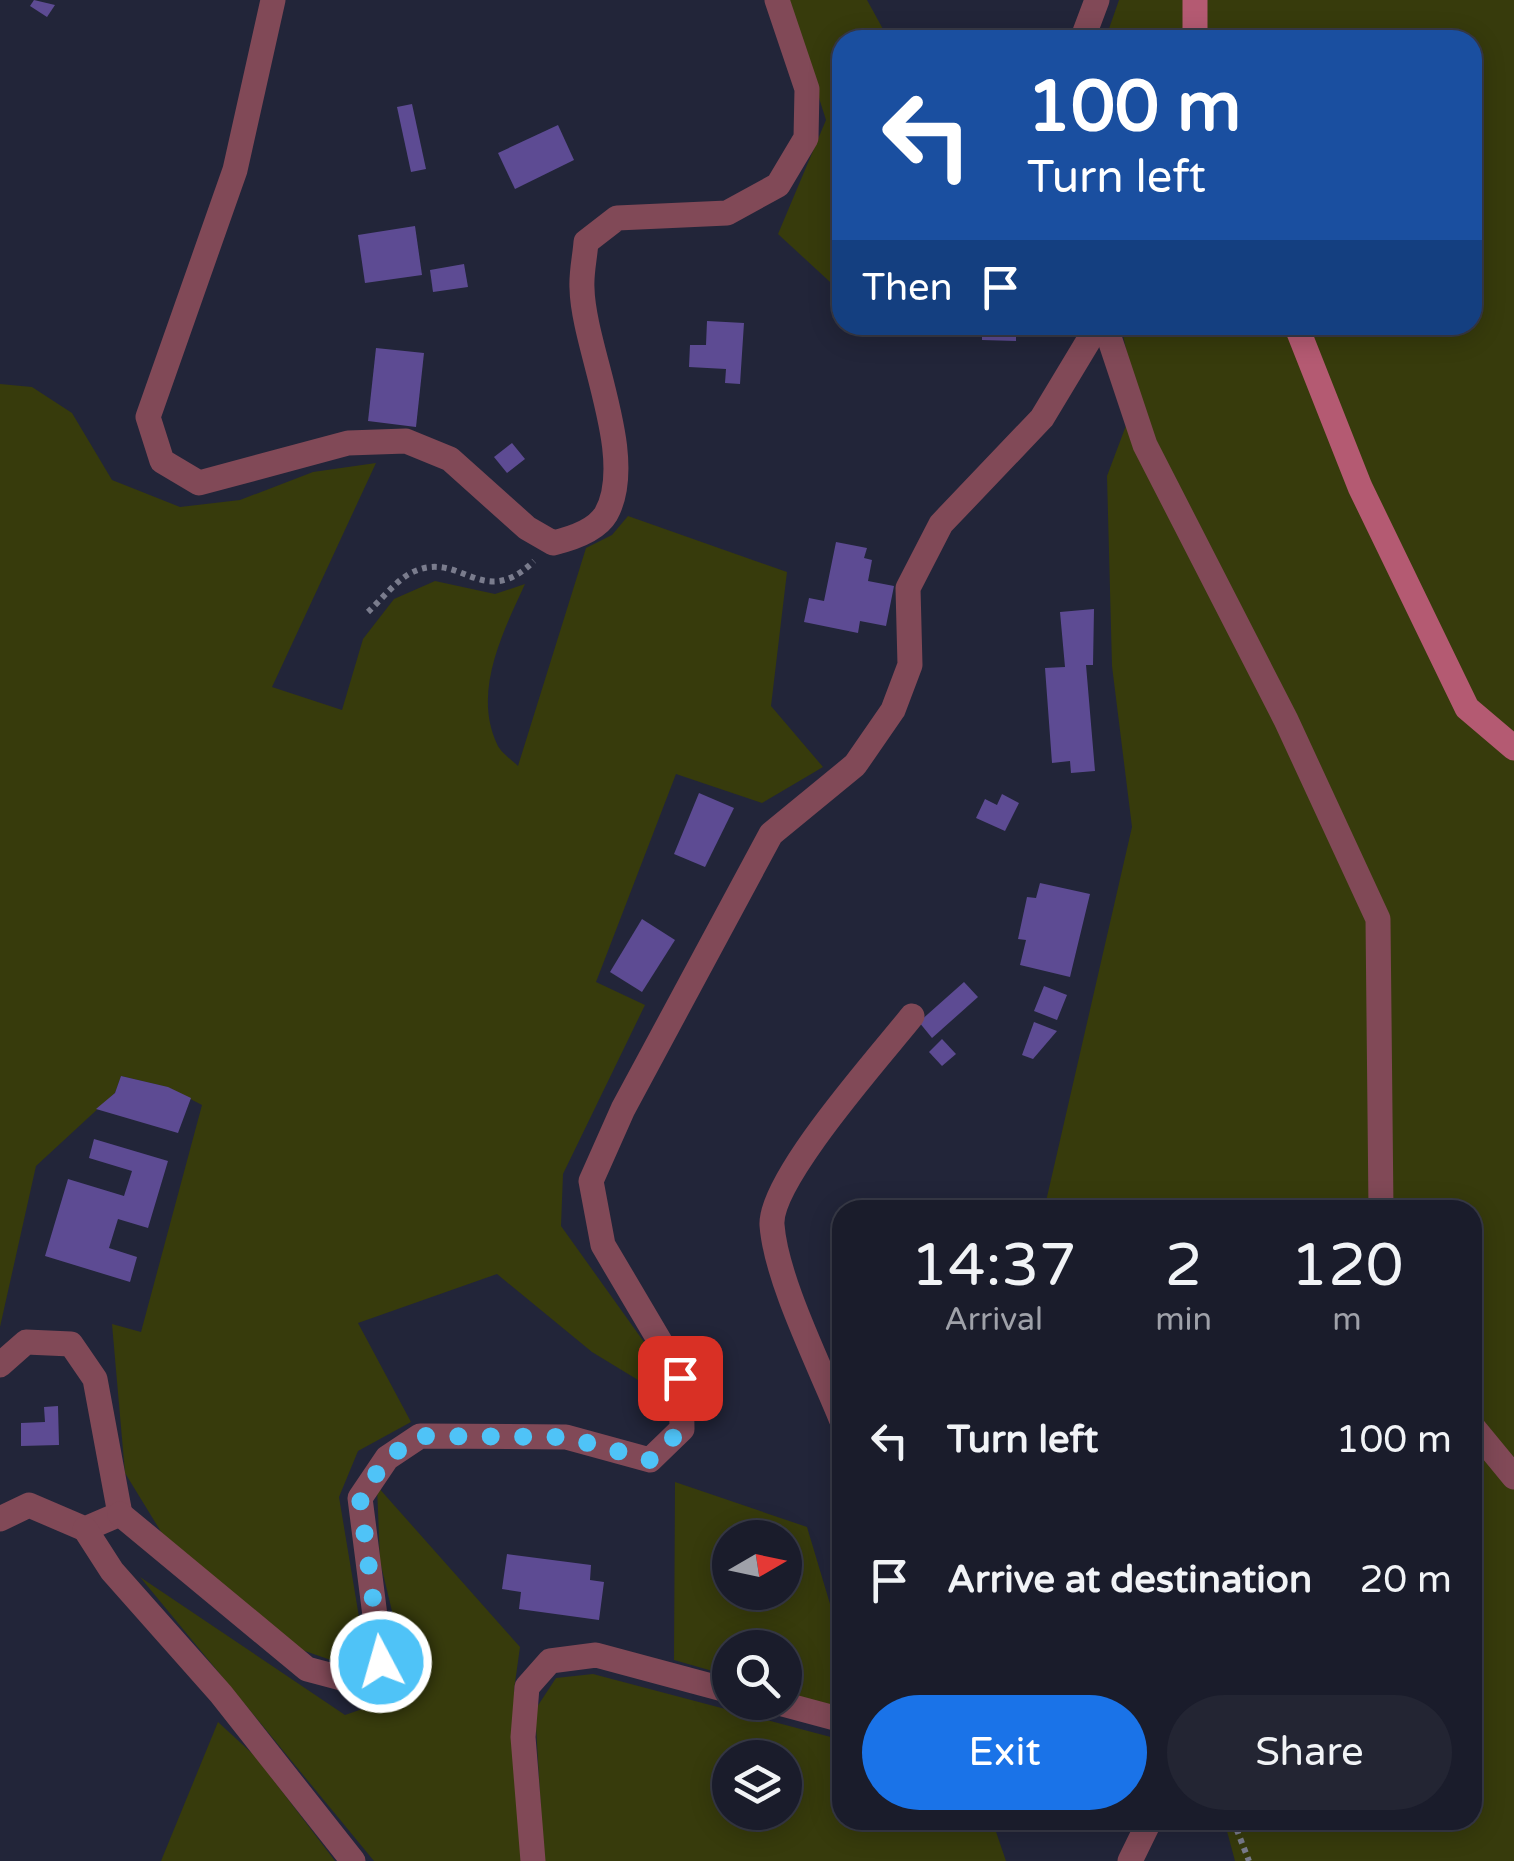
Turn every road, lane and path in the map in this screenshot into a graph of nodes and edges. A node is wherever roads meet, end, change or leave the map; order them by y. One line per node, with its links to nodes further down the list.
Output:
1 (273, 0): 10 (street)
2 (778, 0): 10 (street)
3 (1097, 0): 5 (street)
4 (1195, 0): 6 (main road)
5 (1086, 30)
6 (1195, 30)
7 (1092, 335): 19 (street)
8 (1109, 335): 14 (street)
9 (1300, 335): 12 (main road)
10 (553, 543): 11 (path)
11 (368, 612)
12 (1514, 748)
13 (912, 1016): 16 (street)
14 (1381, 1200)
15 (0, 1365): 19 (street)
16 (832, 1395)
17 (1482, 1438): 18 (street)
18 (1514, 1478)
19 (120, 1514): 21 (street)
20 (0, 1519): 21 (street)
21 (84, 1529): 27 (street)
22 (712, 1685): 28 (street)
23 (802, 1709): 24 (street)
24 (832, 1717)
25 (1145, 1830): 29 (street)
26 (1237, 1830): 30 (path)
27 (352, 1861)
28 (533, 1861)
29 (1130, 1861)
30 (1249, 1861)

